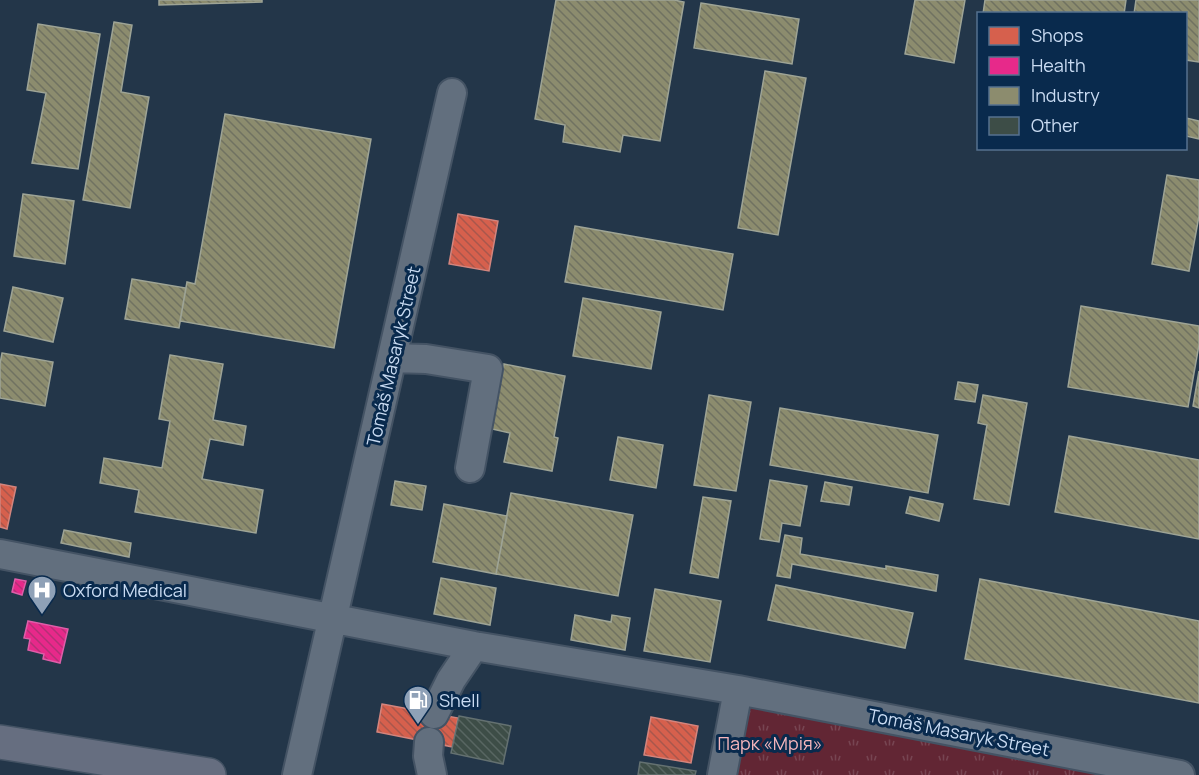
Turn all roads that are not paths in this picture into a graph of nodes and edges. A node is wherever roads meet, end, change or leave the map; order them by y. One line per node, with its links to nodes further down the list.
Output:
1 (452, 93): 2 (street, Tomáš Masaryk Street)
2 (392, 358): 3 (street); 5 (street, Tomáš Masaryk Street)
3 (470, 468)
4 (0, 554): 5 (street, Tomáš Masaryk Street)
5 (334, 618): 6 (street, Tomáš Masaryk Street); 12 (street, Tomáš Masaryk Street)
6 (474, 646): 7 (street, Tomáš Masaryk Street); 8 (street)
7 (738, 690): 14 (street); 15 (street, Tomáš Masaryk Street)
8 (434, 714)
9 (0, 742): 11 (main road)
10 (429, 742): 13 (street)
11 (208, 775)
12 (297, 775)
13 (432, 775)
14 (722, 775)
15 (1180, 775)

